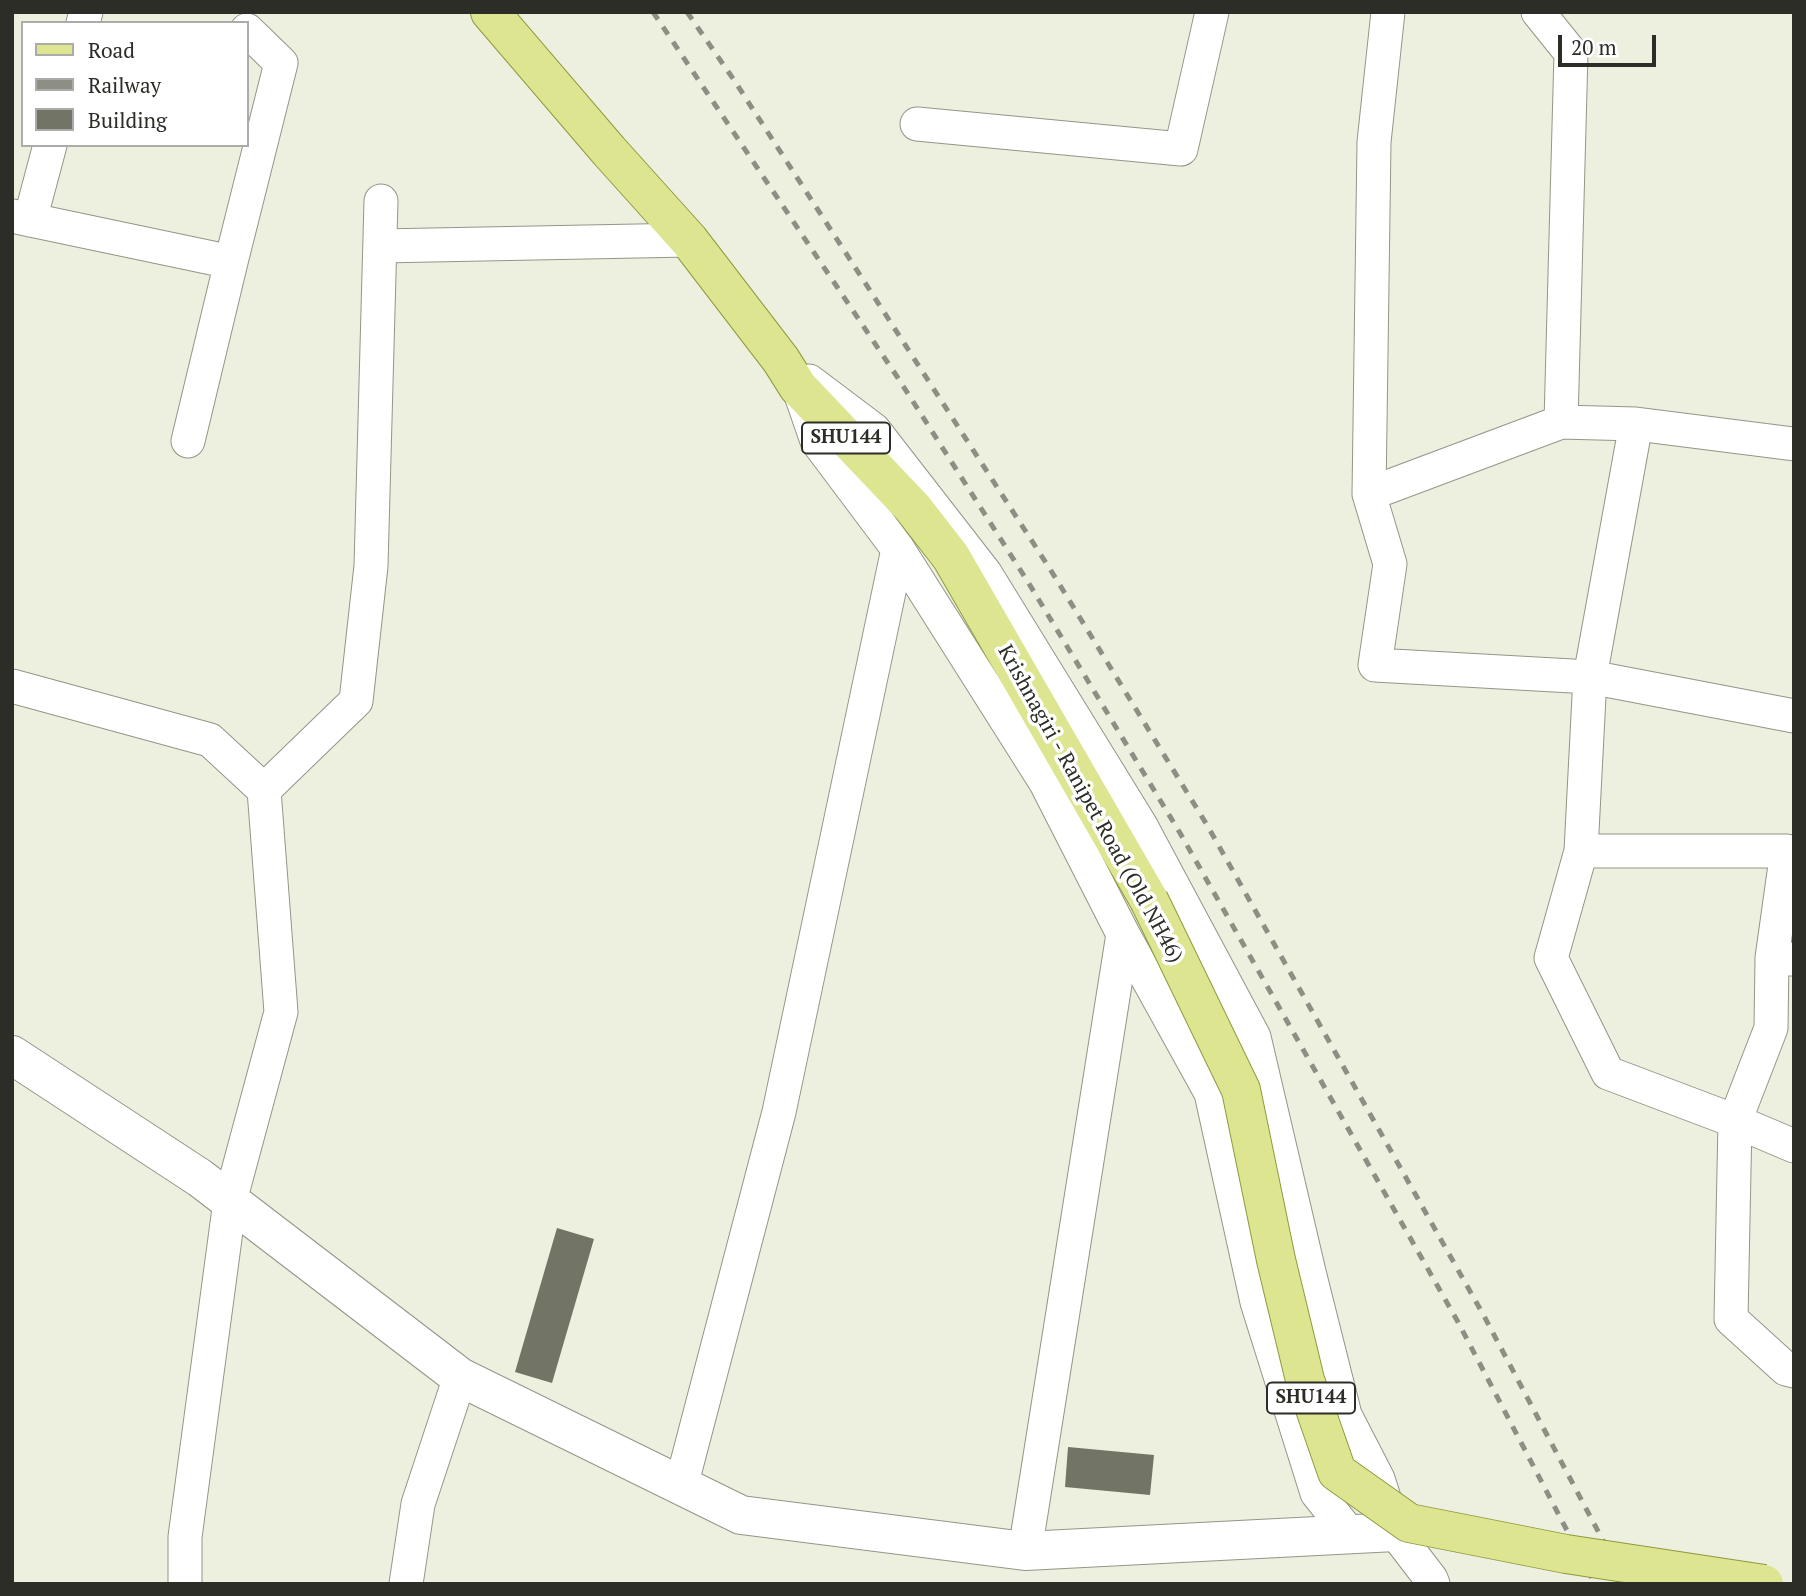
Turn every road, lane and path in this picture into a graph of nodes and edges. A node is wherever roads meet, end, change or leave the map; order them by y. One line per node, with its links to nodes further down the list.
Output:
1 (490, 12): 10 (main road, Krishnagiri - Ranipet Road (Old NH46) / SHU144)
2 (1212, 12): 6 (street)
3 (1388, 12): 18 (street)
4 (1538, 12): 14 (street)
5 (248, 31): 12 (street)
6 (917, 124)
7 (49, 147): 9 (street)
8 (381, 201): 11 (street)
9 (21, 218): 12 (street)
10 (689, 240): 11 (street); 13 (main road, Krishnagiri - Ranipet Road (Old NH46) / SHU144)
11 (380, 246): 23 (street)
12 (232, 262): 16 (street)
13 (789, 374): 19 (street); 35 (street); 41 (main road, Krishnagiri - Ranipet Road (Old NH46) / SHU144, bridge)
14 (1562, 422): 15 (street); 18 (street)
15 (1636, 424): 17 (street); 20 (street)
16 (188, 441)
17 (1794, 444)
18 (1369, 494): 20 (street)
19 (898, 549): 26 (street); 34 (street)
20 (1590, 677): 22 (street); 25 (street)
21 (12, 686): 23 (street)
22 (1794, 716)
23 (264, 790): 31 (street)
24 (1791, 842): 25 (street); 27 (street)
25 (1581, 851): 29 (street)
26 (1123, 934): 36 (street); 37 (street)
27 (1783, 958): 29 (street)
28 (12, 1055): 31 (street)
29 (1735, 1121): 30 (street); 32 (street)
30 (1794, 1146)
31 (230, 1201): 33 (street); 38 (street)
32 (1794, 1371)
33 (460, 1377): 34 (street); 39 (street)
34 (681, 1486): 37 (street)
35 (1395, 1532): 36 (street); 40 (street)
36 (1349, 1533): 37 (street)
37 (1025, 1551)
38 (185, 1584)
39 (406, 1584)
40 (1433, 1584)
41 (1764, 1584)

